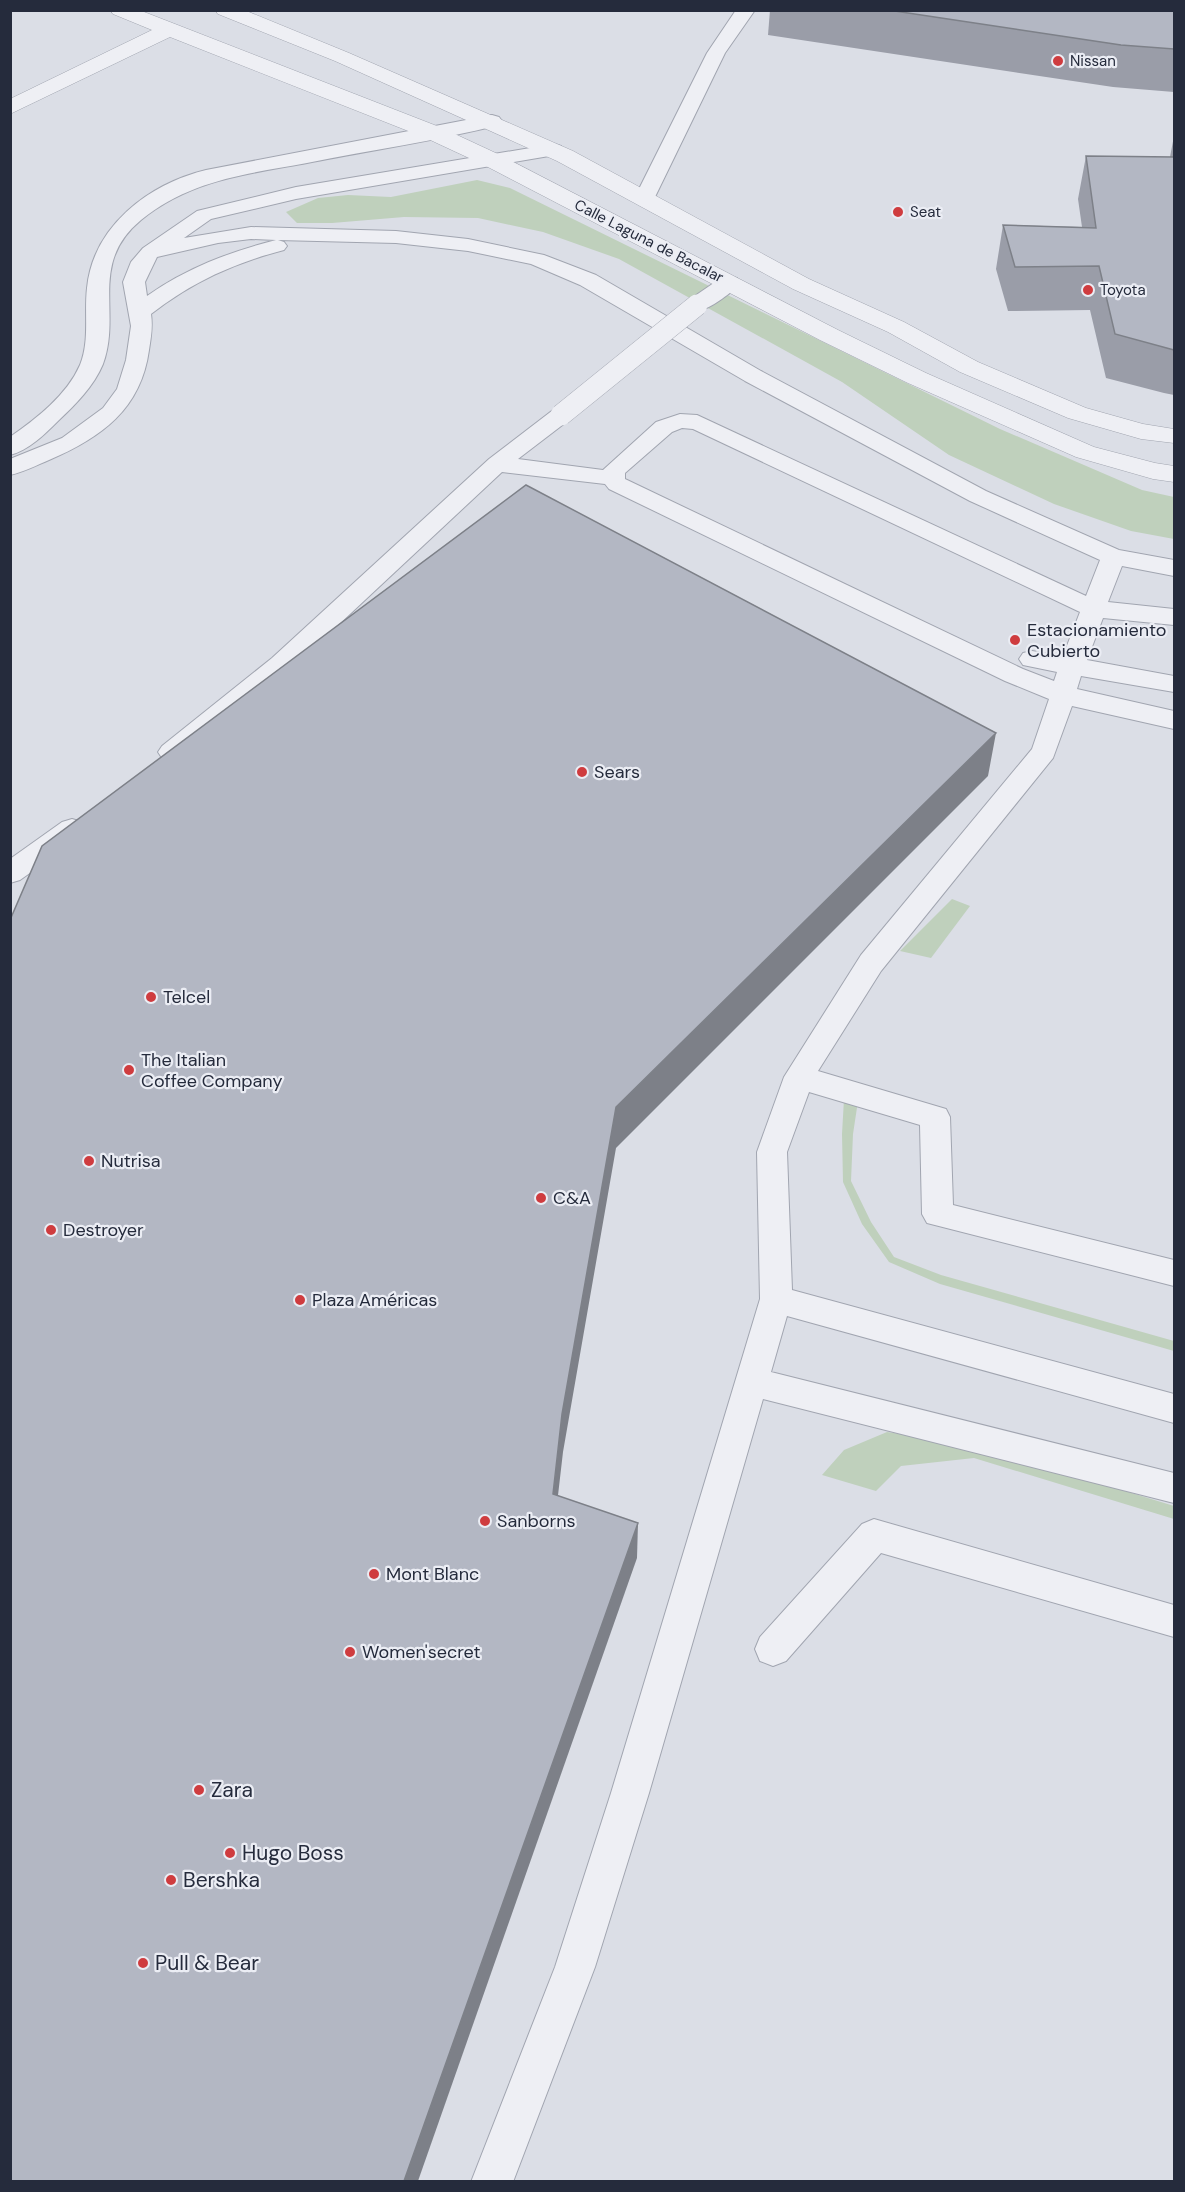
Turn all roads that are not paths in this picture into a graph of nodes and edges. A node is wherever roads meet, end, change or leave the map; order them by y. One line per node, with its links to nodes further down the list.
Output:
1 (225, 10): 5 (street, Calle Laguna de Bacalar)
2 (746, 10): 12 (lane)
3 (132, 12): 4 (street, Calle Laguna de Bacalar)
4 (169, 29): 6 (street, Calle Laguna de Bacalar); 7 (street)
5 (288, 35): 6 (street); 8 (street, Calle Laguna de Bacalar)
6 (252, 62): 9 (street, Calle Laguna de Bacalar)
7 (10, 108)
8 (492, 121): 9 (lane); 10 (street, Calle Laguna de Bacalar)
9 (435, 133): 11 (street, Calle Laguna de Bacalar); 20 (lane)
10 (554, 150): 11 (lane); 12 (street, Calle Laguna de Bacalar)
11 (492, 160): 13 (lane); 17 (street, Calle Laguna de Bacalar)
12 (644, 199): 19 (street, Calle Laguna de Bacalar)
13 (252, 202): 14 (lane); 16 (lane)
14 (250, 233): 15 (lane); 16 (lane)
15 (321, 236): 18 (lane); 26 (lane)
16 (150, 252): 18 (lane)
17 (729, 283): 22 (lane, bridge); 24 (street, Calle Laguna de Bacalar)
18 (139, 312): 21 (lane)
19 (1174, 436)
20 (16, 445): 21 (lane)
21 (51, 453): 23 (lane)
22 (497, 464): 25 (lane); 34 (lane)
23 (10, 468)
24 (1174, 474)
25 (613, 478): 28 (lane); 30 (lane)
26 (1113, 557): 27 (lane); 28 (lane)
27 (1174, 567)
28 (1092, 614): 29 (lane); 30 (lane); 31 (lane)
29 (1174, 617)
30 (1023, 667): 31 (lane)
31 (1068, 680): 32 (lane); 33 (lane); 37 (lane)
32 (1174, 684)
33 (1174, 720)
34 (151, 767)
35 (96, 812): 36 (lane)
36 (10, 873)
37 (799, 1077): 38 (lane); 39 (lane)
38 (1174, 1273)
39 (776, 1299): 40 (lane); 41 (lane)
40 (750, 1381): 42 (lane); 45 (lane)
41 (1174, 1409)
42 (1174, 1488)
43 (1174, 1621): 44 (lane)
44 (773, 1649)
45 (492, 2181)

